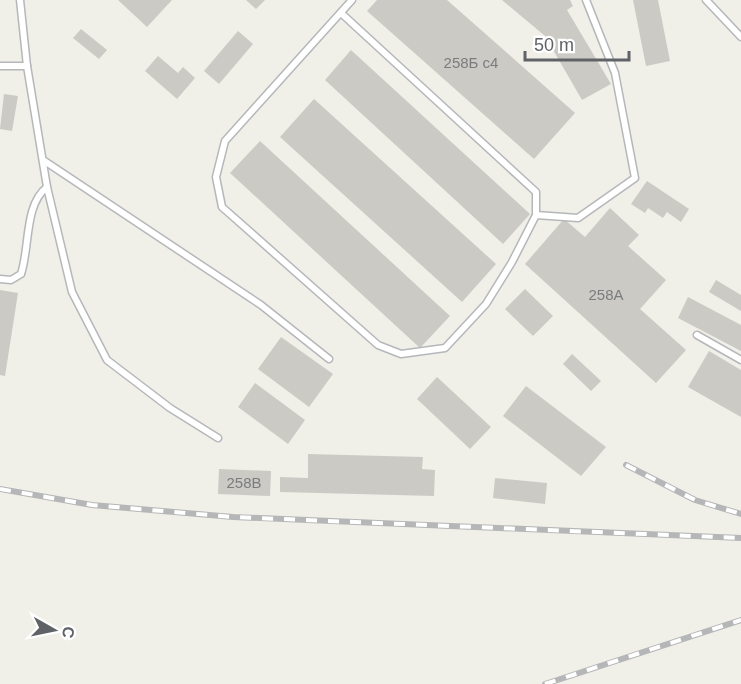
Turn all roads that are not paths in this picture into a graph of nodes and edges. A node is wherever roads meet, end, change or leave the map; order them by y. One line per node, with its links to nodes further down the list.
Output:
1 (20, 0): 8 (lane)
2 (352, 0): 5 (lane)
3 (586, 0): 11 (lane)
4 (706, 0): 6 (lane)
5 (341, 13): 11 (lane); 11 (lane)
6 (741, 37)
7 (0, 66): 8 (lane)
8 (27, 66): 9 (lane)
9 (43, 160): 10 (lane); 14 (lane)
10 (47, 187): 12 (lane); 16 (lane)
11 (536, 215)
12 (0, 279)
13 (697, 335): 15 (lane)
14 (329, 359)
15 (741, 360)
16 (218, 438)

